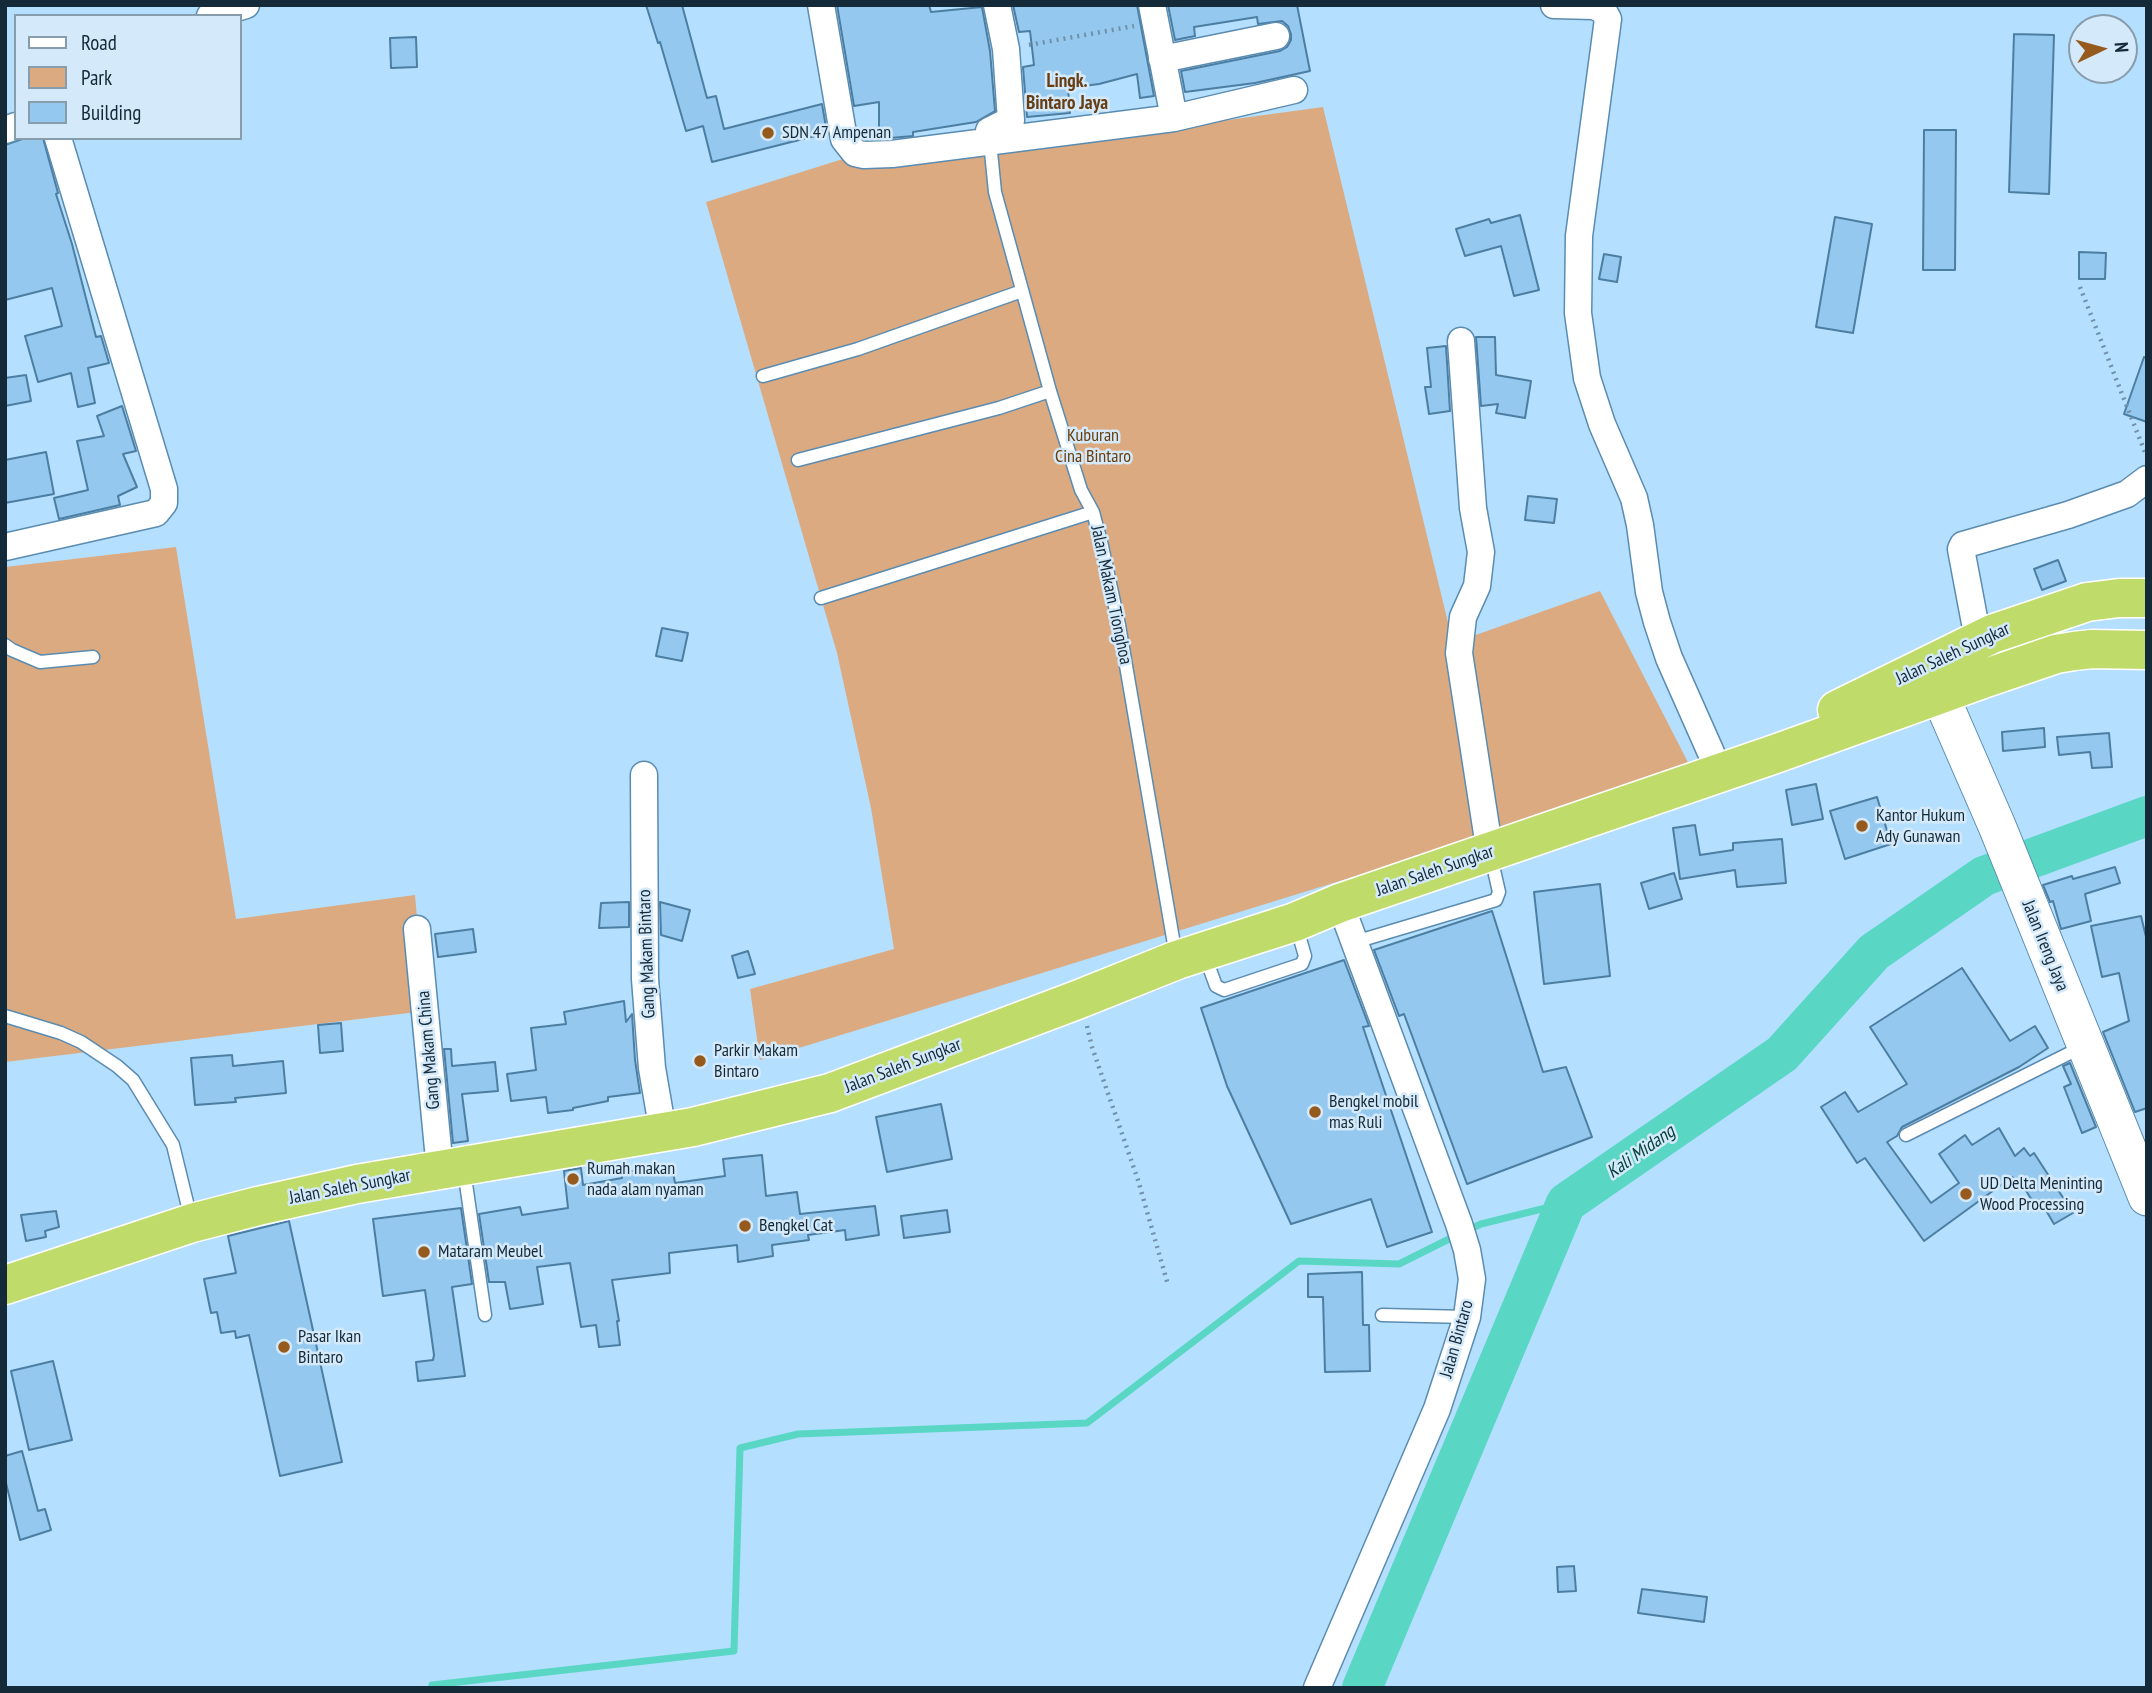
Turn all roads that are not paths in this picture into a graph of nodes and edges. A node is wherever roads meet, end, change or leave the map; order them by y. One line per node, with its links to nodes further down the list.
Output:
1 (246, 5): 6 (street)
2 (821, 5): 12 (street)
3 (998, 5): 12 (street)
4 (1554, 5): 29 (street)
5 (1154, 13): 8 (street)
6 (217, 14)
7 (1276, 36): 8 (street)
8 (1163, 59): 10 (street)
9 (1294, 90): 10 (street)
10 (1174, 118): 12 (street)
11 (59, 140): 20 (street)
12 (990, 142): 13 (lane, Jalan Makam Tionghoa)
13 (1022, 291): 15 (lane); 16 (lane, Jalan Makam Tionghoa)
14 (1461, 341): 31 (street)
15 (762, 376)
16 (1050, 391): 17 (lane); 19 (lane, Jalan Makam Tionghoa)
17 (798, 460)
18 (2147, 479): 23 (street)
19 (1093, 512): 21 (lane); 35 (lane, Jalan Makam Tionghoa)
20 (5, 547)
21 (821, 598)
22 (2147, 598): 23 (highway, Jalan Saleh Sungkar)
23 (1978, 639): 28 (highway, Jalan Saleh Sungkar)
24 (5, 645): 26 (lane)
25 (2147, 650): 27 (highway, Jalan Saleh Sungkar)
26 (93, 657)
27 (1940, 695): 28 (highway, Jalan Saleh Sungkar); 37 (street, Jalan Ireng Jaya)
28 (1775, 754): 29 (highway, Jalan Saleh Sungkar)
29 (1720, 773): 31 (highway, Jalan Saleh Sungkar)
30 (644, 775): 38 (street, Gang Makam Bintaro)
31 (1490, 853): 32 (highway, Jalan Saleh Sungkar); 34 (lane)
32 (1340, 903): 34 (street, Jalan Bintaro); 35 (highway, Jalan Saleh Sungkar)
33 (417, 929): 40 (street, Gang Makam China)
34 (1355, 942): 46 (street, Jalan Bintaro)
35 (1190, 955): 38 (highway, Jalan Saleh Sungkar)
36 (5, 1016): 42 (lane)
37 (2086, 1046): 39 (lane); 41 (street, Jalan Ireng Jaya)
38 (663, 1132): 40 (highway, Jalan Saleh Sungkar)
39 (1906, 1135)
40 (452, 1168): 42 (highway, Jalan Saleh Sungkar); 44 (lane)
41 (2147, 1197)
42 (192, 1223): 43 (highway, Jalan Saleh Sungkar)
43 (5, 1285)
44 (485, 1315)
45 (1382, 1315): 46 (lane)
46 (1467, 1317): 47 (street, Jalan Bintaro)
47 (1317, 1688)

